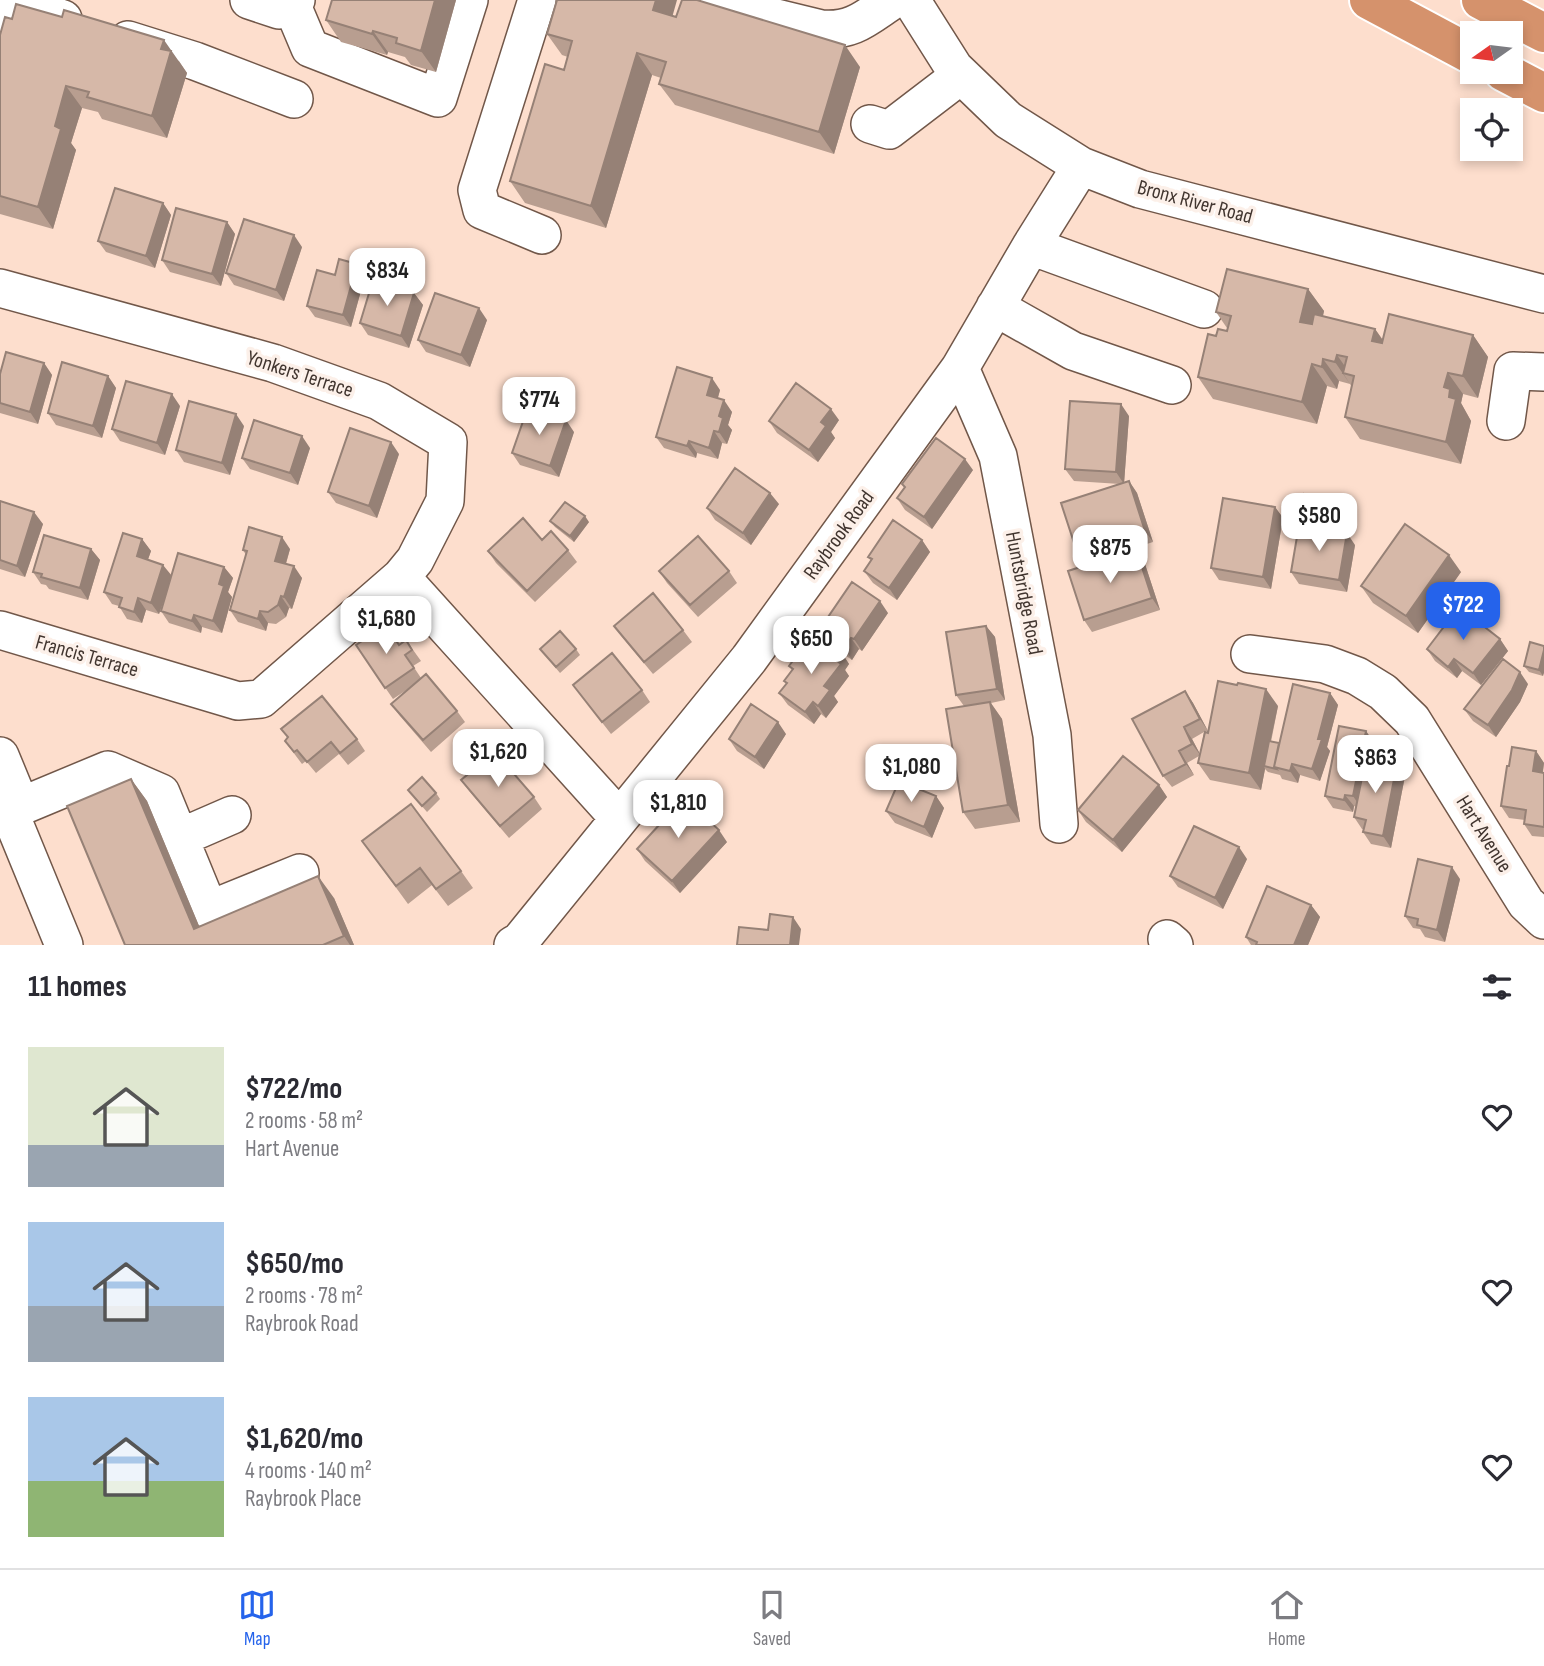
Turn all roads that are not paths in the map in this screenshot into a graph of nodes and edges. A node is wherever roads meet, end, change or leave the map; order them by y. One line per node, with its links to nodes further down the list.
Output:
1 (249, 0): 8 (street)
2 (469, 0): 8 (street)
3 (537, 0): 19 (street)
4 (893, 0): 9 (street)
5 (911, 0): 13 (street, Bronx River Road)
6 (1369, 0): 12 (highway)
7 (1481, 0): 11 (highway)
8 (293, 2)
9 (719, 4)
10 (0, 18): 16 (street)
11 (1544, 33)
12 (1460, 49)
13 (961, 75): 17 (street); 18 (street, Bronx River Road)
14 (1523, 82): 15 (highway)
15 (1544, 93)
16 (295, 99)
17 (870, 124)
18 (1081, 166): 20 (street, Raybrook Road); 22 (street, Bronx River Road)
19 (542, 235)
20 (1031, 246): 23 (street, Raybrook Road); 24 (street)
21 (0, 288): 29 (street, Yonkers Terrace)
22 (1544, 294)
23 (995, 307): 25 (street, Raybrook Road); 27 (street)
24 (1204, 309)
25 (960, 368): 35 (street, Raybrook Road); 36 (street, Huntsbridge Road)
26 (1544, 372): 28 (street)
27 (1172, 385)
28 (1506, 421)
29 (401, 577): 30 (street, Francis Terrace); 35 (street)
30 (0, 630)
31 (1250, 654): 39 (street, Hart Avenue)
32 (0, 755): 33 (street)
33 (10, 811): 37 (street); 40 (street)
34 (232, 815): 37 (street)
35 (618, 817): 41 (street, Raybrook Road)
36 (1059, 824)
37 (179, 838): 38 (street)
38 (300, 873)
39 (1544, 920)
40 (64, 945)
41 (513, 945)

